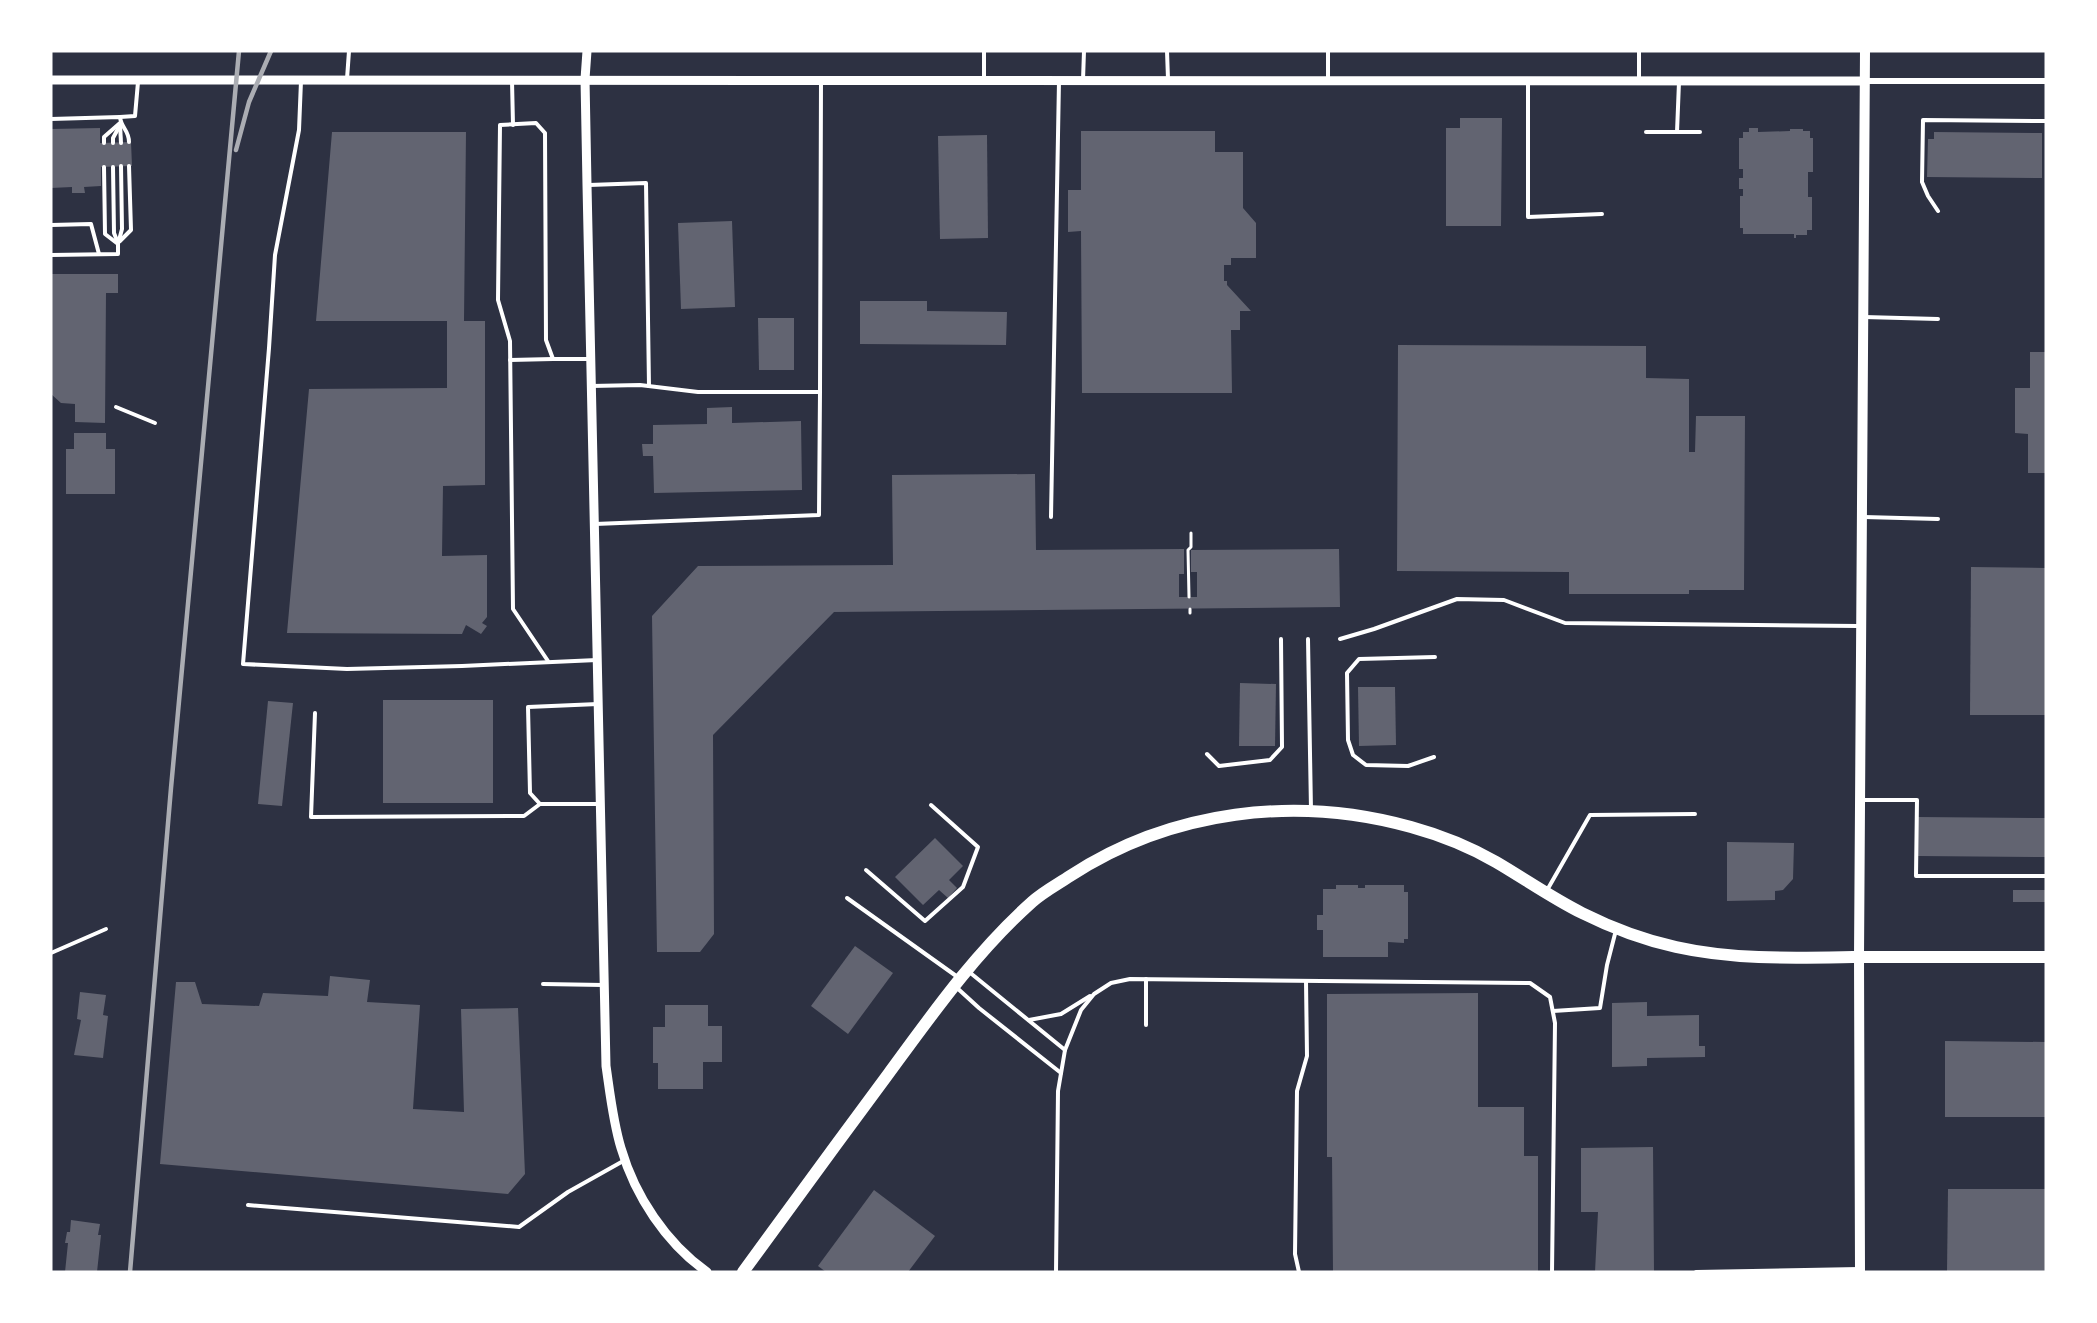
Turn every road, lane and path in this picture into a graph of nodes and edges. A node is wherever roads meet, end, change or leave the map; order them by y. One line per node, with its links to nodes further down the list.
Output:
1 (349, 51): 10 (lane)
2 (587, 51): 12 (street)
3 (984, 51): 16 (lane)
4 (1084, 51): 17 (lane)
5 (1167, 51): 18 (lane)
6 (1328, 51): 19 (lane)
7 (1640, 51): 22 (lane)
8 (1865, 51): 23 (main road)
9 (138, 79): 13 (street); 14 (street); 26 (lane)
10 (347, 79): 11 (street); 14 (street)
11 (512, 79): 12 (street); 30 (lane)
12 (585, 79): 15 (street); 42 (street)
13 (51, 80)
14 (301, 80): 71 (lane)
15 (821, 80): 16 (street); 56 (lane)
16 (984, 80): 20 (street)
17 (1083, 80): 18 (street); 20 (street)
18 (1168, 80): 19 (street)
19 (1328, 80): 21 (street)
20 (1059, 81): 59 (lane)
21 (1528, 81): 22 (street); 44 (lane)
22 (1640, 81): 25 (street)
23 (1864, 81): 24 (street); 25 (street); 49 (main road)
24 (2046, 81)
25 (1679, 82): 32 (lane)
26 (120, 117): 27 (lane); 29 (lane)
27 (51, 119)
28 (2046, 121): 43 (lane)
29 (120, 123): 34 (lane); 35 (lane); 36 (lane); 37 (lane)
30 (513, 125): 52 (lane); 53 (lane)
31 (1646, 132): 32 (lane)
32 (1677, 132): 33 (lane)
33 (1700, 132)
34 (113, 142)
35 (121, 142)
36 (129, 142)
37 (104, 143)
38 (121, 166): 46 (lane)
39 (129, 166): 46 (lane)
40 (104, 167): 46 (lane)
41 (113, 167): 46 (lane)
42 (587, 185): 51 (street); 55 (lane)
43 (1938, 211)
44 (1602, 214)
45 (51, 225): 47 (lane)
46 (118, 244): 47 (lane)
47 (99, 254): 48 (lane)
48 (51, 255)
49 (1864, 317): 50 (lane); 60 (main road)
50 (1938, 319)
51 (590, 358): 52 (lane); 54 (street)
52 (553, 359): 53 (lane)
53 (510, 360): 71 (lane)
54 (591, 386): 55 (lane); 62 (street)
55 (649, 386): 56 (lane)
56 (820, 392): 62 (lane)
57 (116, 407): 58 (lane)
58 (155, 423)
59 (1052, 517)
60 (1862, 517): 61 (lane); 65 (main road)
61 (1938, 519)
62 (594, 524): 70 (street)
63 (1191, 532): 64 (path)
64 (1189, 597)
65 (1862, 626): 68 (lane); 76 (main road)
66 (1281, 639): 74 (lane)
67 (1308, 639): 80 (lane)
68 (1340, 639)
69 (1435, 657): 75 (lane)
70 (597, 660): 71 (lane); 72 (street)
71 (549, 662)
72 (598, 704): 77 (lane); 78 (street)
73 (315, 713): 77 (lane)
74 (1207, 754)
75 (1434, 757)
76 (1860, 800): 83 (lane); 89 (main road)
77 (540, 804): 78 (lane)
78 (600, 804): 95 (street)
79 (932, 805): 82 (lane)
80 (1311, 810): 84 (main road); 91 (main road)
81 (1695, 814): 84 (lane)
82 (866, 870)
83 (2046, 876)
84 (1546, 892): 87 (main road)
85 (847, 898): 91 (lane)
86 (106, 929): 88 (lane)
87 (1617, 929): 89 (main road); 97 (lane)
88 (51, 953)
89 (1859, 957): 90 (main road); 104 (main road)
90 (2046, 957)
91 (959, 977): 98 (lane); 101 (lane); 106 (main road)
92 (1146, 979): 93 (lane); 96 (lane); 99 (lane)
93 (1306, 981): 97 (lane); 108 (lane)
94 (543, 984): 95 (lane)
95 (604, 985): 102 (street)
96 (1094, 994): 98 (lane); 100 (lane)
97 (1553, 1011): 109 (lane)
98 (1028, 1020): 100 (lane)
99 (1146, 1025)
100 (1065, 1050): 101 (lane)
101 (1061, 1073): 107 (lane)
102 (626, 1160): 103 (lane); 105 (street)
103 (248, 1205)
104 (1860, 1271): 110 (lane)
105 (707, 1272)
106 (743, 1272)
107 (1056, 1272)
108 (1299, 1272)
109 (1552, 1272)
110 (1696, 1272)

